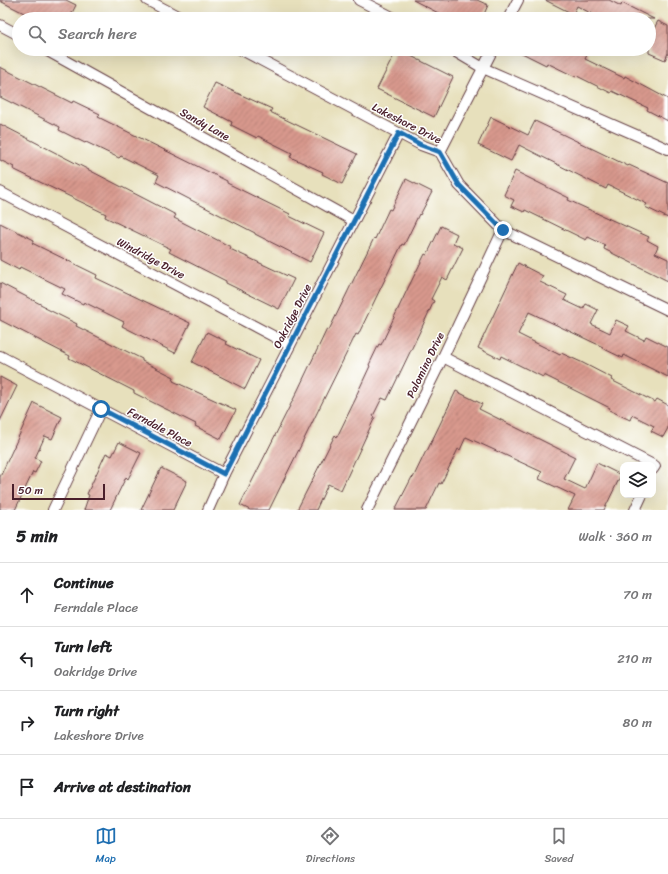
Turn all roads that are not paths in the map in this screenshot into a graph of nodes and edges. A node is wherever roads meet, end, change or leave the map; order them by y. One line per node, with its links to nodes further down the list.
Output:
1 (147, 0): 4 (street)
2 (359, 0): 5 (street)
3 (518, 0): 6 (street)
4 (170, 12)
5 (382, 12)
6 (512, 12)
7 (0, 25): 8 (street)
8 (12, 31)
9 (57, 56): 18 (street, Sandy Lane)
10 (253, 56): 14 (street, Lakeshore Drive)
11 (463, 56): 13 (street)
12 (490, 56): 13 (street)
13 (484, 68): 15 (street); 16 (street)
14 (399, 133): 16 (street, Lakeshore Drive); 18 (street, Oakridge Drive)
15 (668, 149)
16 (440, 152): 19 (street, Lakeshore Drive)
17 (0, 192): 21 (street, Windridge Drive)
18 (354, 221): 21 (street, Oakridge Drive)
19 (503, 230): 20 (street, Lakeshore Drive); 23 (street, Palomino Drive)
20 (668, 310)
21 (290, 346): 26 (street, Oakridge Drive)
22 (0, 356): 24 (street, Ferndale Place)
23 (443, 357): 25 (street); 30 (street, Palomino Drive)
24 (101, 409): 26 (street, Ferndale Place); 28 (street)
25 (647, 462)
26 (224, 474): 29 (street, Oakridge Drive)
27 (641, 498): 31 (street)
28 (53, 510)
29 (208, 510)
30 (367, 510)
31 (635, 510)

